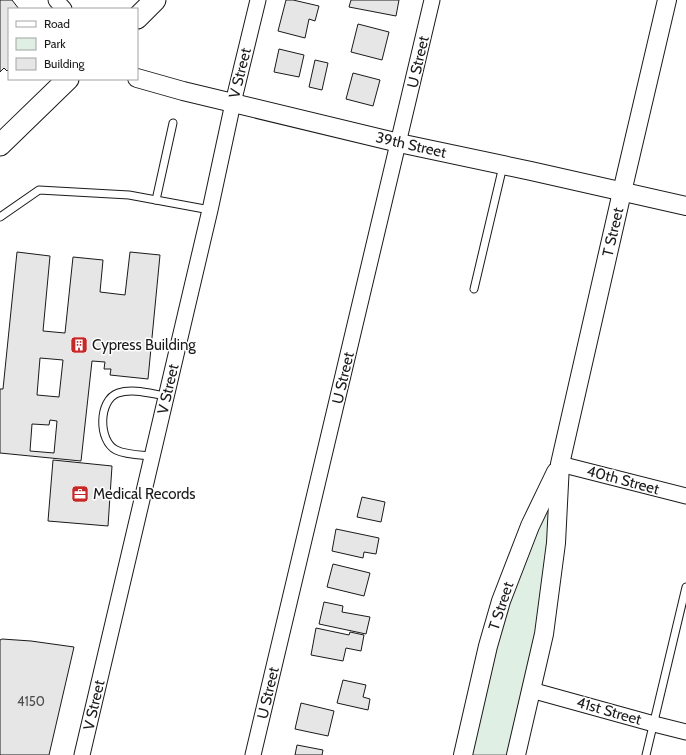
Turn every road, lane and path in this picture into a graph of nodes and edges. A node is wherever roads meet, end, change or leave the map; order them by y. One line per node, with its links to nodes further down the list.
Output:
1 (56, 0): 6 (street)
2 (155, 0): 7 (main road)
3 (258, 0): 10 (street, V Street)
4 (432, 0): 13 (street, U Street)
5 (667, 0): 15 (street, T Street)
6 (63, 8)
7 (138, 17)
8 (138, 78): 10 (street, 39th Street)
9 (67, 80): 12 (main road)
10 (232, 103): 13 (street, 39th Street); 18 (street, V Street)
11 (173, 123): 16 (lane)
12 (4, 138)
13 (399, 143): 14 (street, 39th Street); 30 (street, U Street)
14 (503, 165): 15 (street, 39th Street); 20 (lane)
15 (622, 192): 17 (street, 39th Street); 23 (street, T Street)
16 (156, 200): 18 (lane); 19 (lane)
17 (686, 206)
18 (210, 210): 21 (street, V Street)
19 (0, 217)
20 (474, 289)
21 (167, 396): 22 (street, V Street); 22 (lane)
22 (152, 456): 29 (street, V Street)
23 (560, 464): 24 (street, 40th Street); 26 (street, T Street); 31 (street, T Street)
24 (686, 496)
25 (686, 587): 27 (lane)
26 (531, 690): 27 (street, 41st Street); 32 (street, T Street)
27 (654, 724): 28 (street, 41st Street); 33 (lane)
28 (686, 732)
29 (82, 755)
30 (254, 755)
31 (463, 755)
32 (516, 755)
33 (646, 755)

